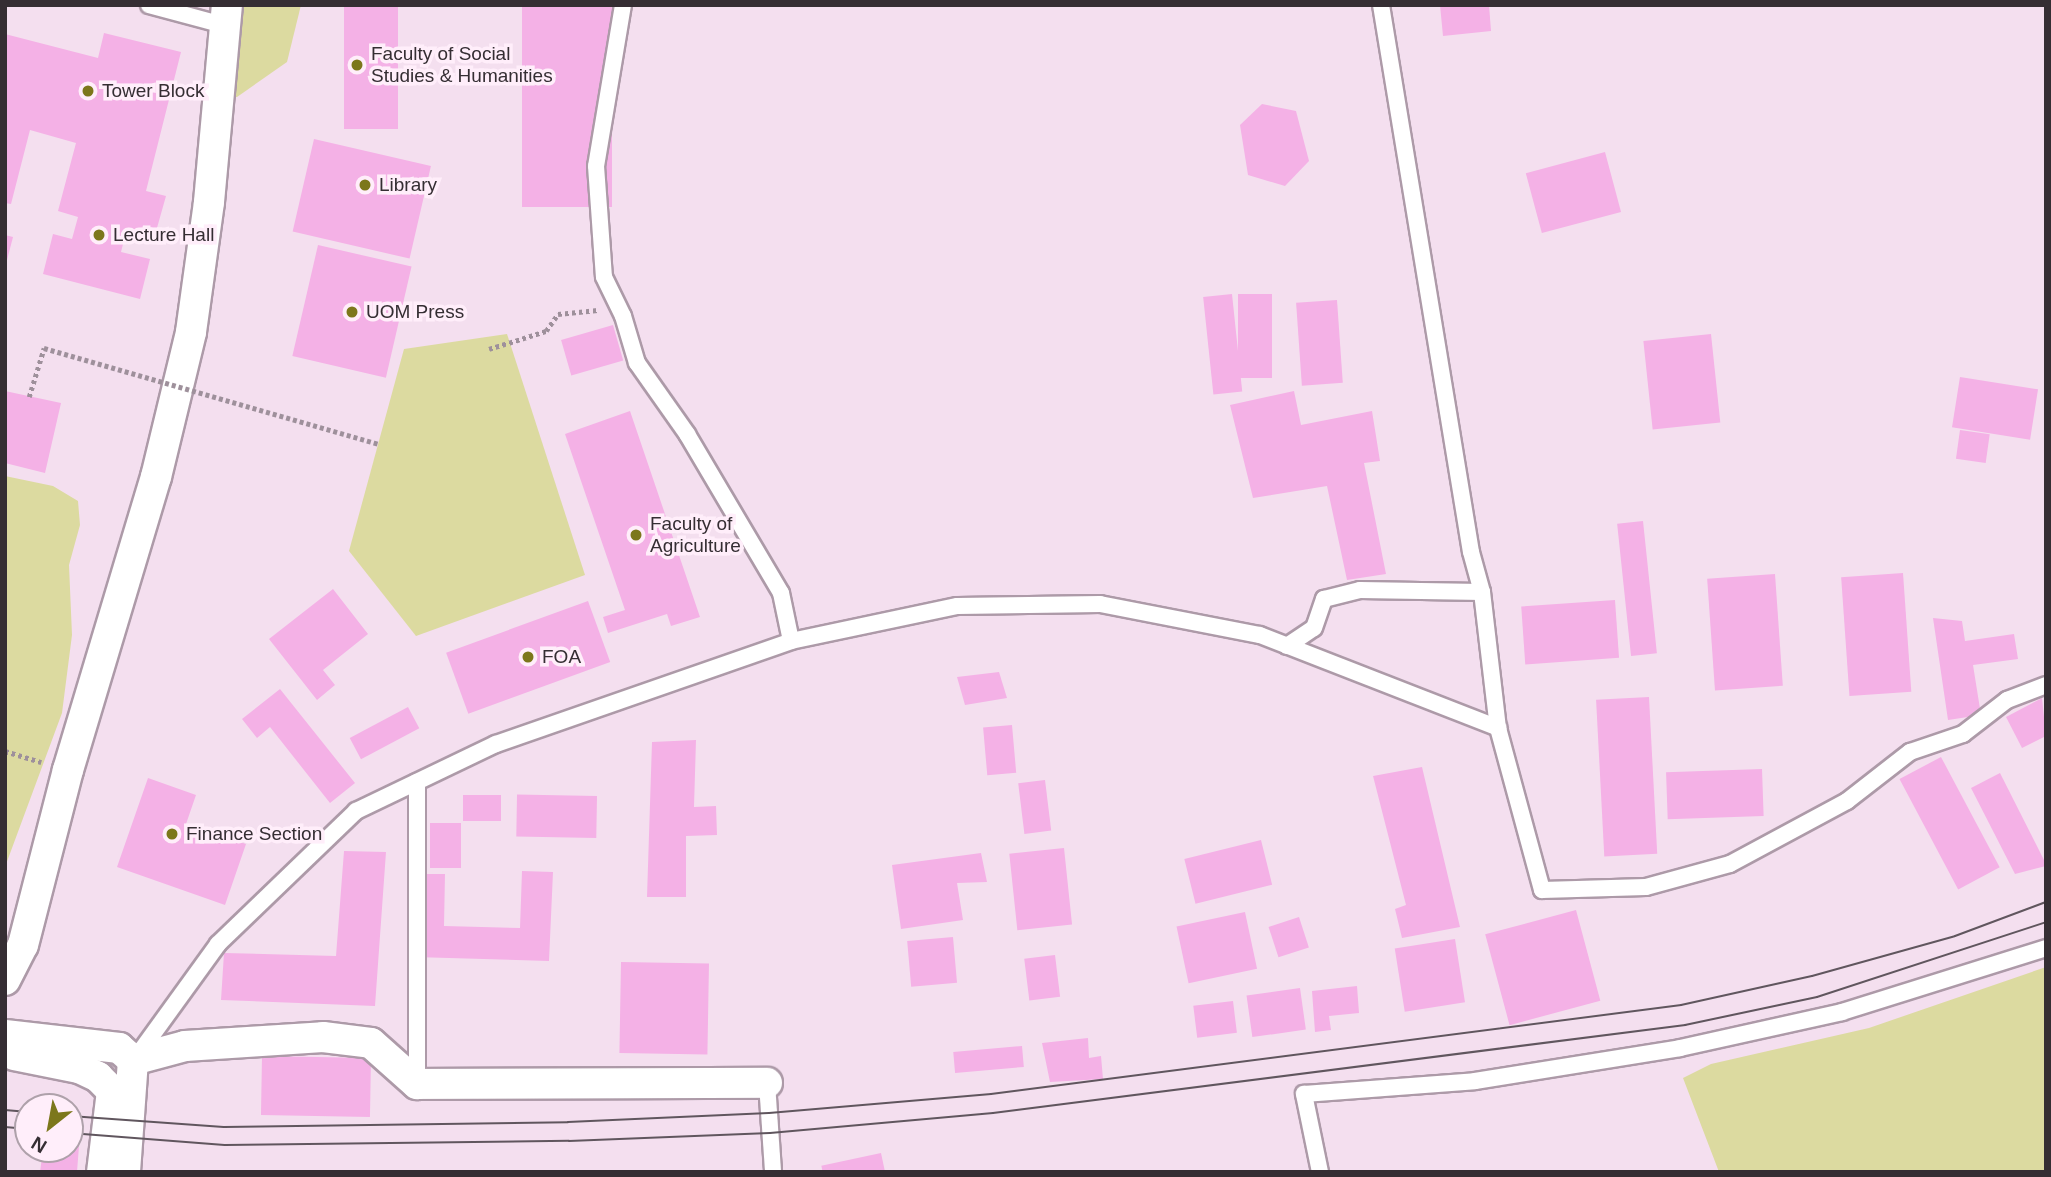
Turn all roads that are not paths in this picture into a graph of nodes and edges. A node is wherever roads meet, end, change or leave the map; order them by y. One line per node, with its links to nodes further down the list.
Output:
1 (149, 5): 4 (lane)
2 (623, 5): 6 (lane)
3 (1381, 5): 5 (lane)
4 (225, 15): 12 (street)
5 (1482, 592): 7 (lane); 9 (lane)
6 (791, 641): 7 (lane); 10 (lane)
7 (1287, 646): 9 (lane)
8 (2046, 685): 9 (lane)
9 (1498, 728)
10 (417, 782): 15 (lane); 17 (lane)
11 (2046, 948): 21 (lane)
12 (6, 979)
13 (5, 1035): 15 (street)
14 (5, 1055): 18 (street)
15 (133, 1060): 17 (street); 19 (street)
16 (767, 1083): 17 (street); 20 (lane)
17 (417, 1084)
18 (102, 1172)
19 (125, 1172)
20 (773, 1172)
21 (1320, 1172)

